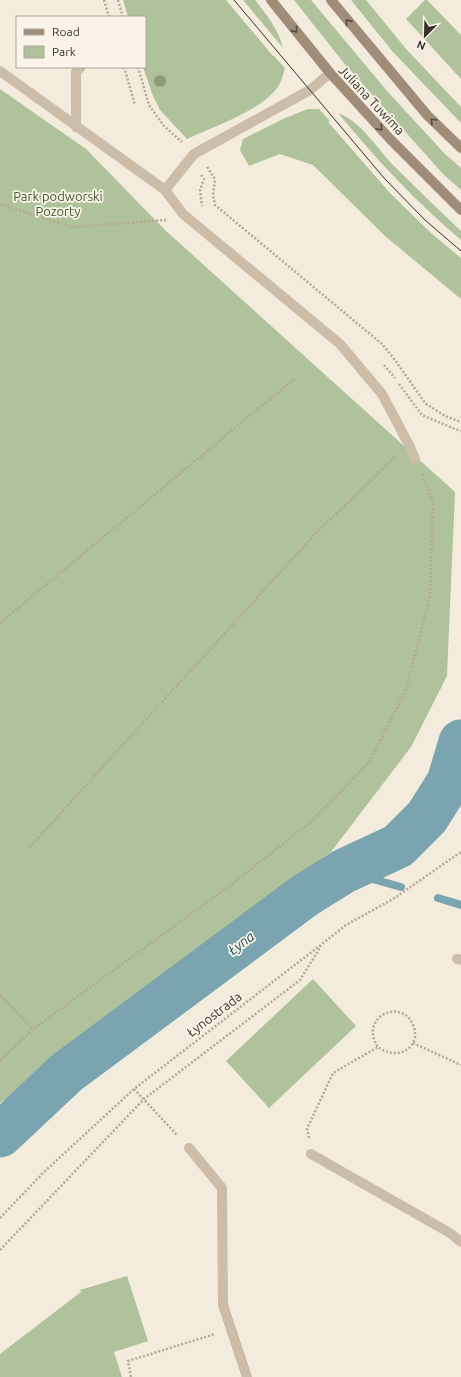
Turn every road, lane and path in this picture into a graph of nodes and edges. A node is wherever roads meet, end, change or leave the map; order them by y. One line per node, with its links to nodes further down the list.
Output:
1 (104, 0): 5 (path)
2 (118, 0): 6 (path)
3 (271, 0): 11 (main road, Juliana Tuwima, one-way to 11)
4 (331, 0): 15 (main road, one-way to 4)
5 (109, 16)
6 (123, 16)
7 (80, 68): 13 (lane)
8 (124, 68): 12 (path)
9 (138, 68): 14 (path)
10 (0, 71): 13 (lane)
11 (330, 73): 17 (lane); 19 (main road, Juliana Tuwima, one-way to 19)
12 (135, 105)
13 (76, 127): 17 (lane)
14 (182, 141)
15 (461, 148)
16 (207, 167): 22 (path)
17 (165, 190): 20 (lane)
18 (0, 204): 20 (path)
19 (461, 210)
20 (183, 214): 25 (lane)
21 (294, 379): 27 (path)
22 (461, 422)
23 (454, 429): 24 (path)
24 (461, 431)
25 (409, 445): 26 (lane); 28 (path)
26 (415, 459): 32 (path)
27 (0, 623)
28 (30, 847)
29 (461, 852): 30 (path, Łynostrada)
30 (322, 944): 37 (path, Łynostrada); 38 (path)
31 (0, 995): 32 (path)
32 (33, 1029): 35 (path)
33 (413, 1043): 34 (path); 34 (path); 36 (path)
34 (378, 1047): 40 (path)
35 (0, 1061)
36 (461, 1065)
37 (134, 1089): 38 (path); 41 (path, Łynostrada)
38 (144, 1099): 39 (path); 43 (path)
39 (189, 1148): 44 (lane)
40 (311, 1154): 42 (lane)
41 (0, 1218)
42 (461, 1242)
43 (0, 1250)
44 (231, 1329): 45 (path); 46 (lane)
45 (131, 1377)
46 (247, 1377)

